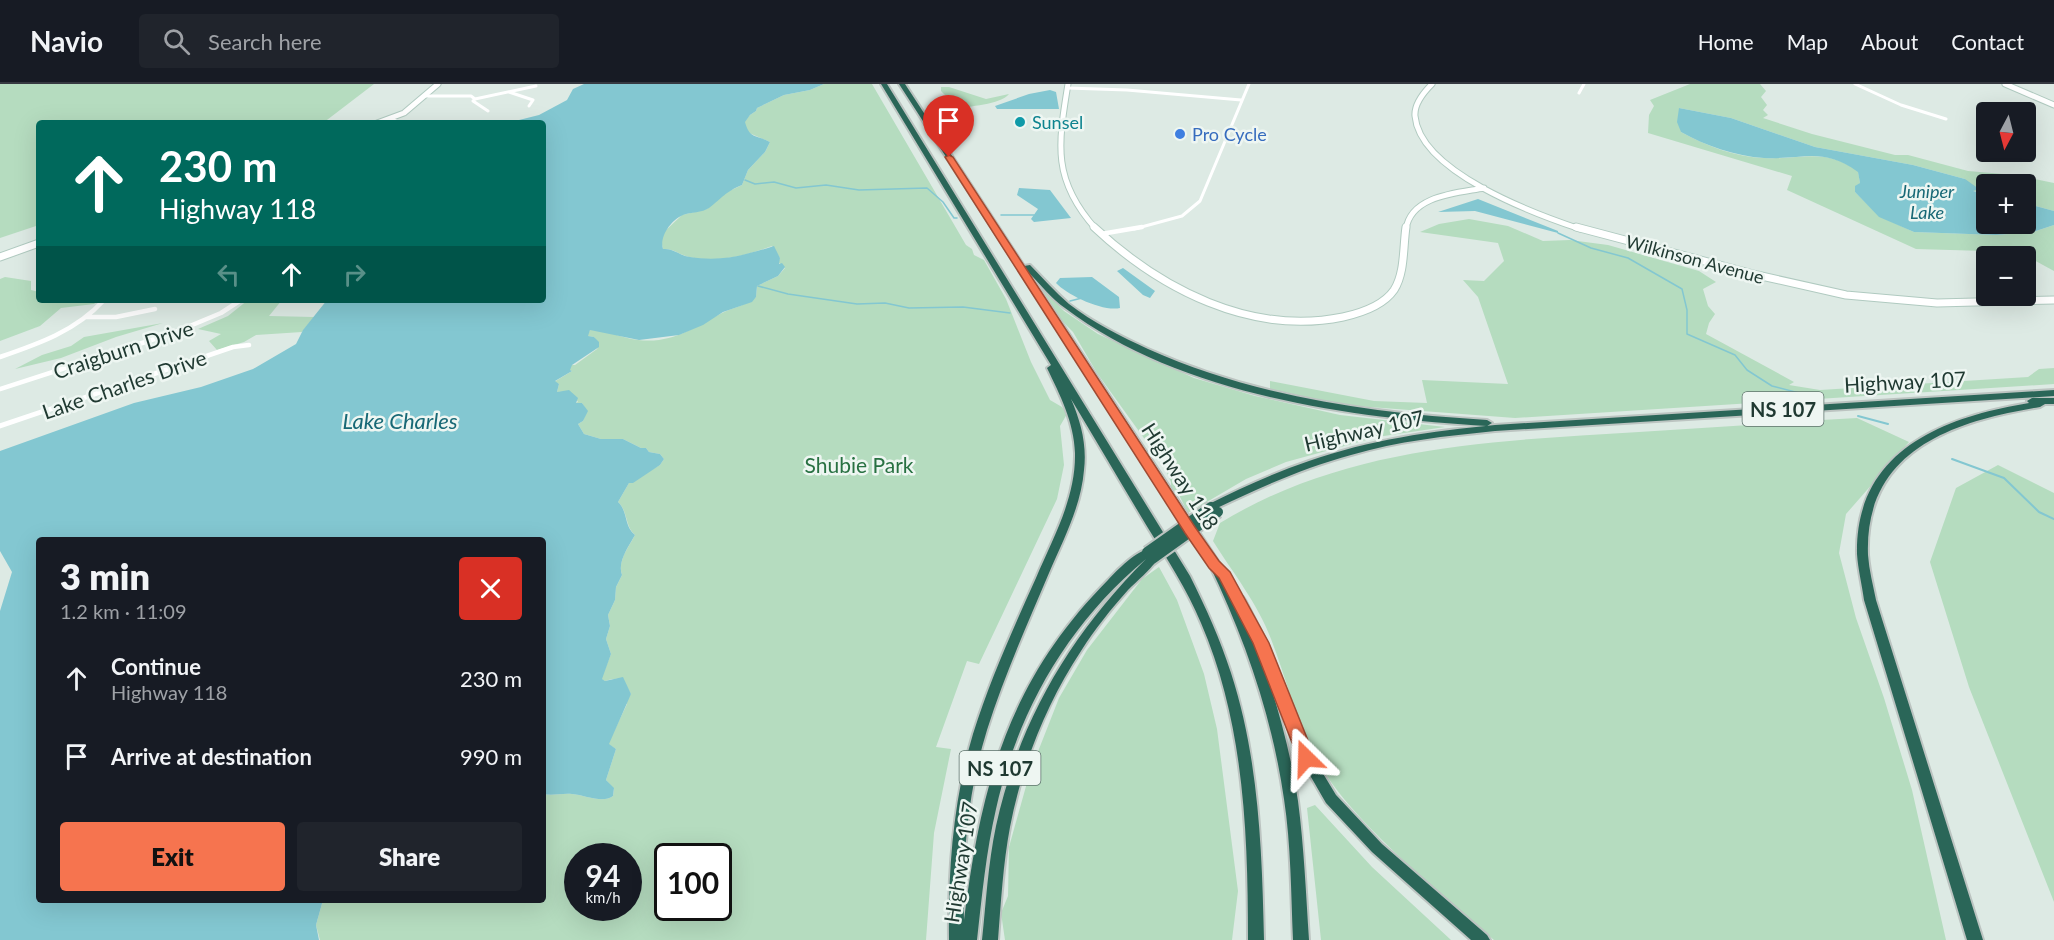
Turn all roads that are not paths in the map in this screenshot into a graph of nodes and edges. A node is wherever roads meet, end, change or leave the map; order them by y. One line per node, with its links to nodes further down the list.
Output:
1 (438, 84): 13 (street)
2 (884, 84): 31 (highway)
3 (902, 84): 24 (highway, Highway 118)
4 (1249, 84): 15 (street)
5 (1432, 84): 23 (street, Wilkinson Avenue)
6 (1584, 84): 12 (street)
7 (1855, 84): 20 (street)
8 (2005, 84): 16 (street)
9 (536, 86): 11 (street)
10 (1068, 86): 15 (street); 25 (street)
11 (507, 92): 14 (street); 17 (street)
12 (1579, 93)
13 (426, 96): 14 (street); 19 (street)
14 (475, 99): 18 (street)
15 (1241, 100): 25 (street)
16 (2054, 105)
17 (529, 106)
18 (488, 111)
19 (392, 118): 21 (street); 22 (street)
20 (1946, 119)
21 (386, 120)
22 (396, 120)
23 (1484, 188): 25 (street); 28 (street, Wilkinson Avenue)
24 (979, 202): 39 (highway); 43 (highway, Highway 118)
25 (1101, 234)
26 (36, 244): 27 (street)
27 (0, 258)
28 (2054, 300)
29 (101, 303): 33 (street, Craigburn Drive)
30 (236, 303): 36 (street, Craigburn Drive)
31 (1020, 306): 45 (highway); 49 (highway)
32 (155, 309): 33 (street)
33 (86, 317): 35 (street, Craigburn Drive)
34 (249, 345): 40 (street, Lake Charles Drive)
35 (0, 357)
36 (0, 388)
37 (2054, 393): 39 (highway, Highway 107 / NS 107)
38 (2054, 401): 41 (highway); 52 (highway, Highway 107)
39 (1565, 424): 41 (highway, Highway 107 / NS 107)
40 (0, 426)
41 (1214, 509): 42 (highway, bridge)
42 (1149, 556): 44 (highway, Highway 107 / NS 107); 48 (highway)
43 (1214, 564): 50 (highway, Highway 118); 51 (highway)
44 (973, 907): 46 (highway, Highway 107 / NS 107); 47 (highway)
45 (957, 940)
46 (969, 940)
47 (975, 940)
48 (990, 940)
49 (1256, 940)
50 (1301, 940)
51 (1482, 940)
52 (1975, 940)

